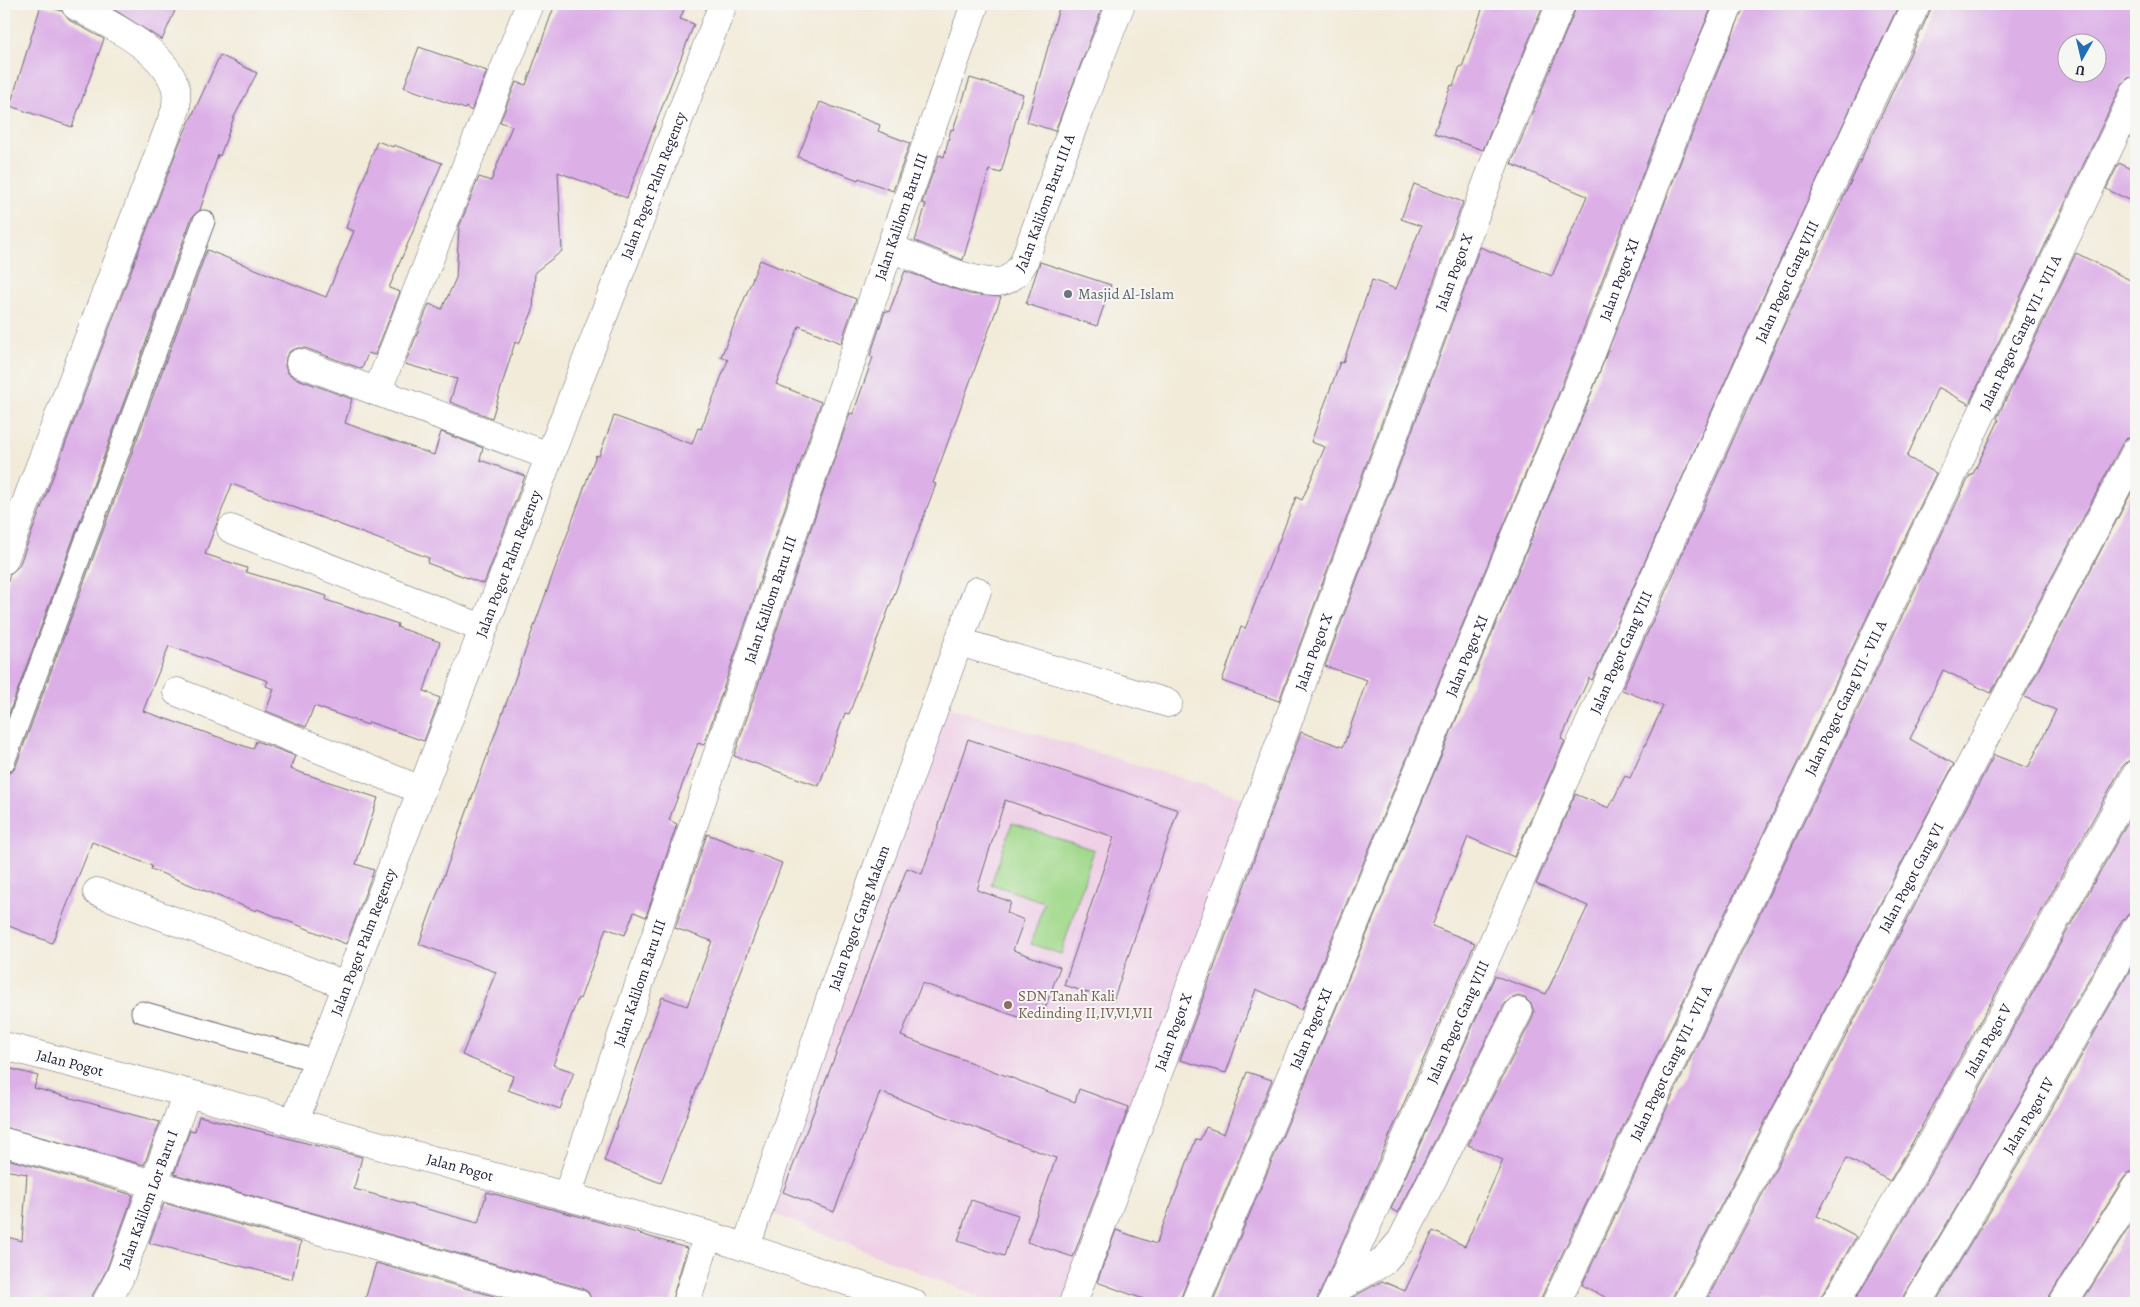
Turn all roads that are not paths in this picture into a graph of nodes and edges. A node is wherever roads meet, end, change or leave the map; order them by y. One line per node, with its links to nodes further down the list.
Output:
1 (76, 4): 17 (street)
2 (530, 4): 13 (street)
3 (723, 4): 15 (street, Jalan Pogot Palm Regency)
4 (975, 4): 11 (street, Jalan Kalilom Baru III)
5 (1121, 4): 11 (street, Jalan Kalilom Baru III A)
6 (1561, 4): 46 (street, Jalan Pogot X)
7 (1730, 4): 47 (street, Jalan Pogot XI)
8 (1916, 4): 41 (street, Jalan Pogot Gang VIII)
9 (2136, 91): 48 (street, Jalan Pogot Gang VII - VII A)
10 (204, 221): 23 (lane)
11 (890, 248): 38 (street, Jalan Kalilom Baru III)
12 (300, 363): 13 (street)
13 (377, 392): 15 (street)
14 (2136, 451): 49 (street, Jalan Pogot Gang VI)
15 (549, 456): 19 (street, Jalan Pogot Palm Regency)
16 (231, 529): 19 (street)
17 (4, 560)
18 (977, 591): 20 (street, Jalan Pogot Gang Makam)
19 (482, 628): 25 (street, Jalan Pogot Palm Regency)
20 (959, 642): 22 (street); 40 (street, Jalan Pogot Gang Makam)
21 (177, 692): 25 (street)
22 (1168, 703)
23 (4, 762)
24 (2136, 775): 50 (street, Jalan Pogot V)
25 (421, 790): 28 (street, Jalan Pogot Palm Regency)
26 (97, 892): 28 (street)
27 (2136, 928): 51 (street, Jalan Pogot IV)
28 (346, 985): 32 (street, Jalan Pogot Palm Regency)
29 (142, 1012): 32 (lane)
30 (1518, 1012): 41 (street)
31 (4, 1046): 33 (street, Jalan Pogot)
32 (317, 1061): 34 (street, Jalan Pogot Palm Regency)
33 (187, 1093): 34 (street, Jalan Pogot); 36 (street, Jalan Kalilom Lor Baru I)
34 (294, 1123): 38 (street, Jalan Pogot)
35 (4, 1142): 36 (street)
36 (155, 1184): 42 (street, Jalan Kalilom Lor Baru I); 43 (street)
37 (2136, 1187): 52 (street)
38 (567, 1196): 39 (street, Jalan Pogot)
39 (708, 1235): 40 (street, Jalan Pogot); 44 (street)
40 (746, 1247): 45 (street, Jalan Pogot)
41 (1336, 1295)
42 (106, 1303)
43 (577, 1303)
44 (686, 1303)
45 (913, 1303)
46 (1073, 1303)
47 (1195, 1303)
48 (1556, 1303)
49 (1687, 1303)
50 (1835, 1303)
51 (1917, 1303)
52 (2063, 1303)

